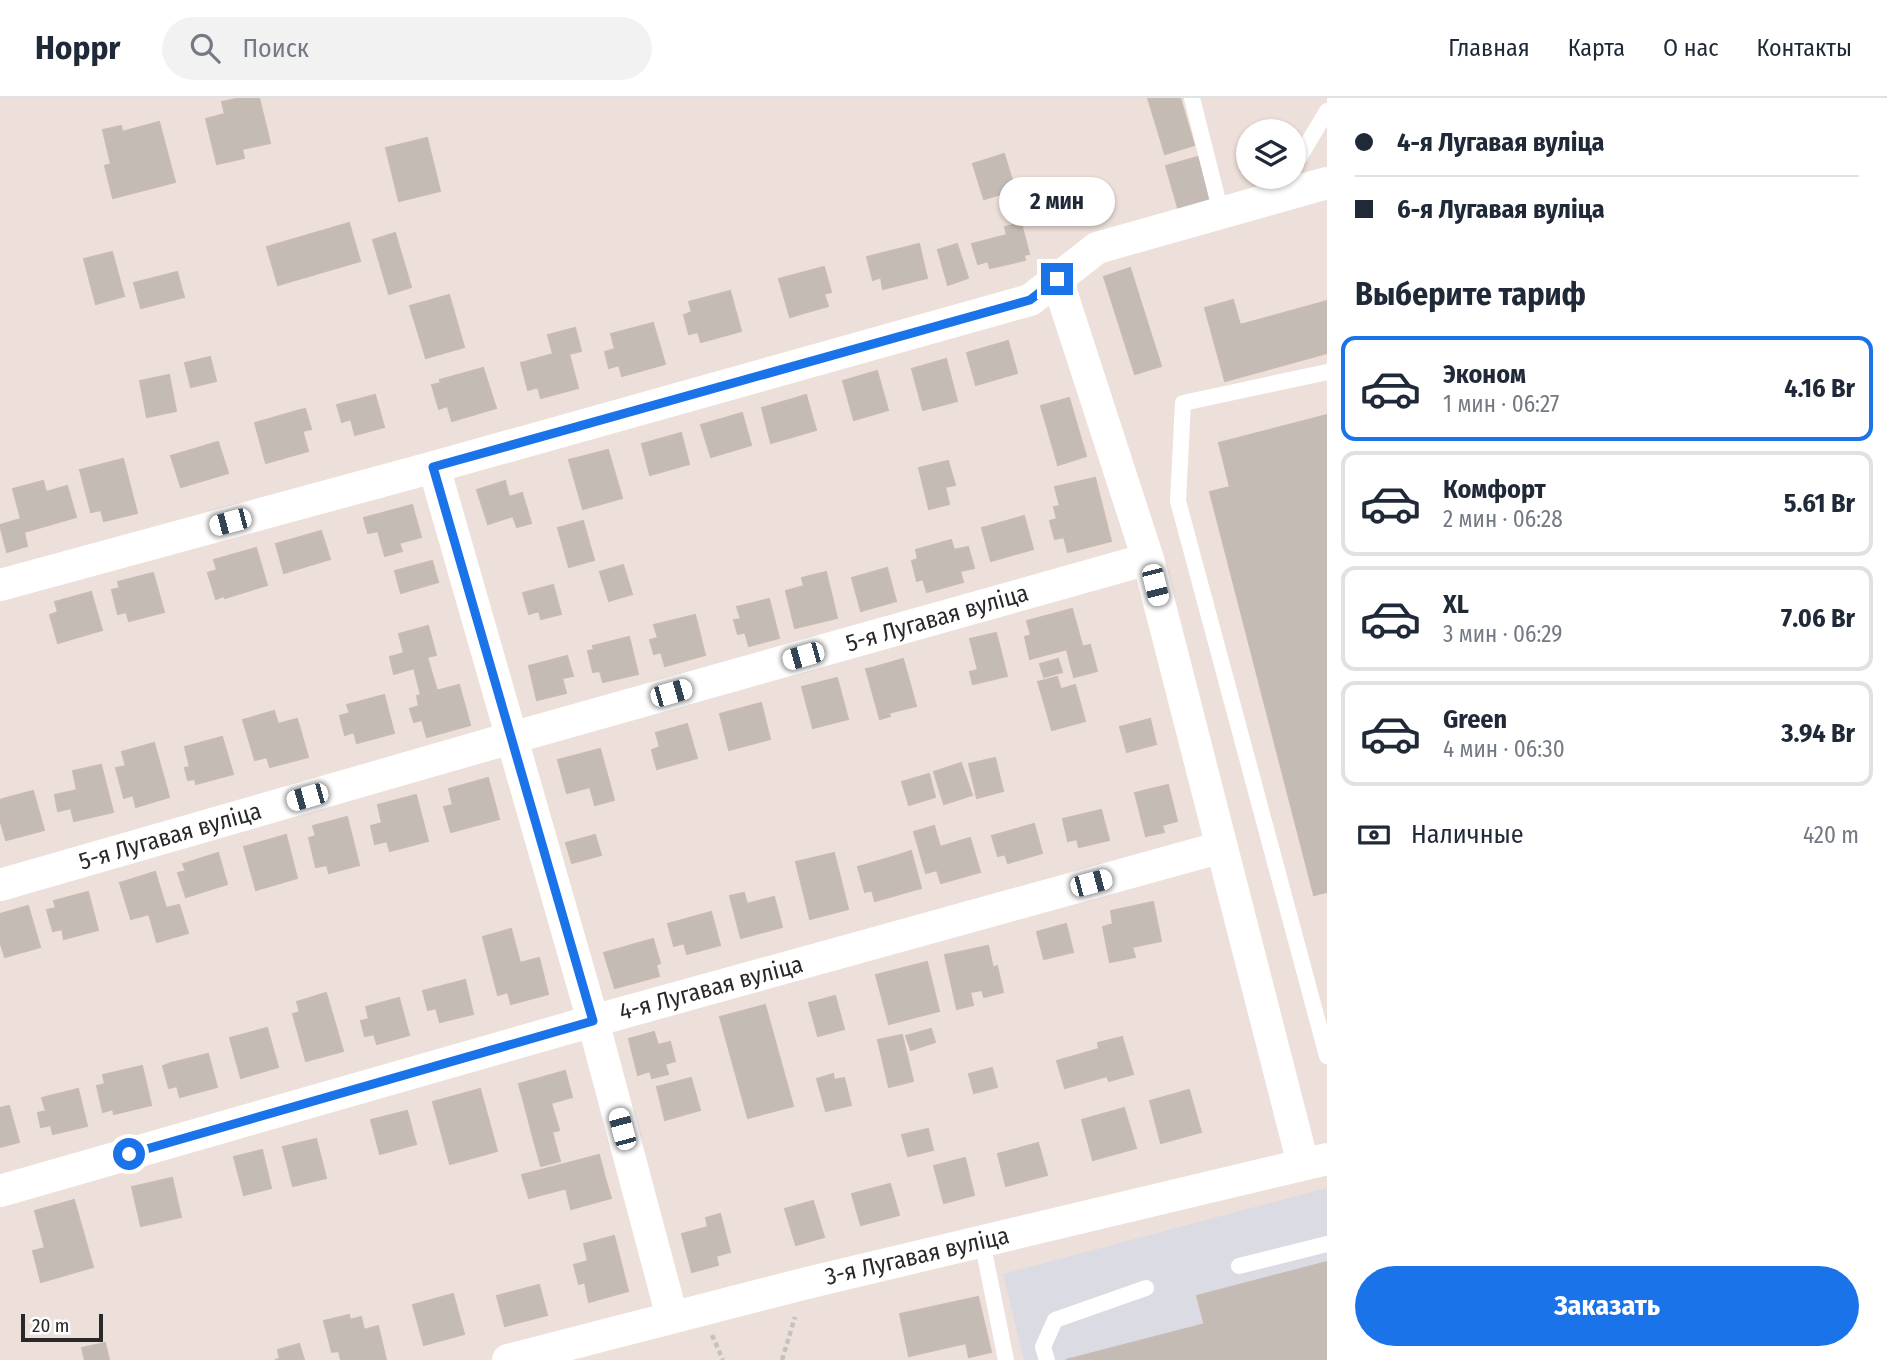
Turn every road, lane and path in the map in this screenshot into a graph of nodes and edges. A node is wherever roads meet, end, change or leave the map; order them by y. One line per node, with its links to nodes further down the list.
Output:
1 (1192, 98): 7 (lane)
2 (1327, 111): 3 (lane)
3 (1306, 151)
4 (1306, 181): 5 (street)
5 (1327, 183)
6 (1272, 189): 7 (street)
7 (1221, 213): 8 (street)
8 (1057, 279): 10 (street); 11 (street)
9 (1327, 372): 17 (lane)
10 (433, 467): 12 (street); 13 (street)
11 (1148, 559): 13 (street, 5-я Лугавая вуліца); 14 (street)
12 (0, 585)
13 (511, 738): 15 (street, 5-я Лугавая вуліца); 16 (street)
14 (1222, 847): 16 (street, 4-я Лугавая вуліца); 18 (street)
15 (0, 885)
16 (593, 1021): 19 (street, 4-я Лугавая вуліца); 25 (street)
17 (1327, 1056)
18 (1315, 1161): 20 (street, 3-я Лугавая вуліца)
19 (0, 1191)
20 (982, 1241): 23 (street, 3-я Лугавая вуліца); 28 (lane)
21 (1327, 1244): 22 (lane)
22 (1239, 1266)
23 (807, 1283): 25 (street, 3-я Лугавая вуліца); 27 (path)
24 (1146, 1287): 29 (lane)
25 (673, 1317): 26 (street, 3-я Лугавая вуліца)
26 (508, 1360)
27 (782, 1360)
28 (1006, 1360)
29 (1047, 1360)

